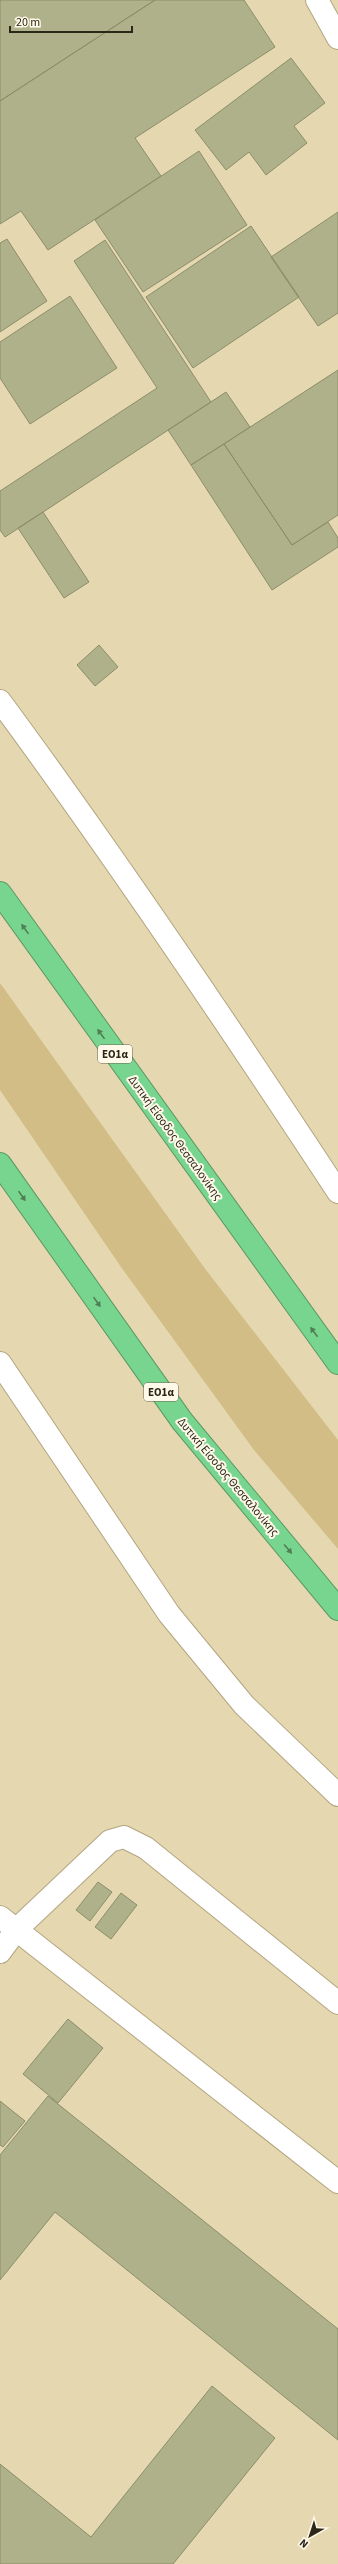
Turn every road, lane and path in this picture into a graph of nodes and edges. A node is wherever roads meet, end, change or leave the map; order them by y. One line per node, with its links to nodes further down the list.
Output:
1 (317, 0): 2 (street)
2 (338, 38)
3 (0, 701): 6 (street)
4 (0, 893): 7 (highway, Δυτική Είσοδος Θεσσαλονίκης / ΕΟ1α, one-way to 4)
5 (0, 1164): 9 (highway, Δυτική Είσοδος Θεσσαλονίκης / ΕΟ1α, one-way to 9)
6 (338, 1192)
7 (338, 1362)
8 (0, 1363): 10 (street)
9 (338, 1609)
10 (338, 1795)
11 (9, 1923): 12 (street); 13 (street); 14 (street)
12 (0, 1952)
13 (338, 2003)
14 (338, 2182)

